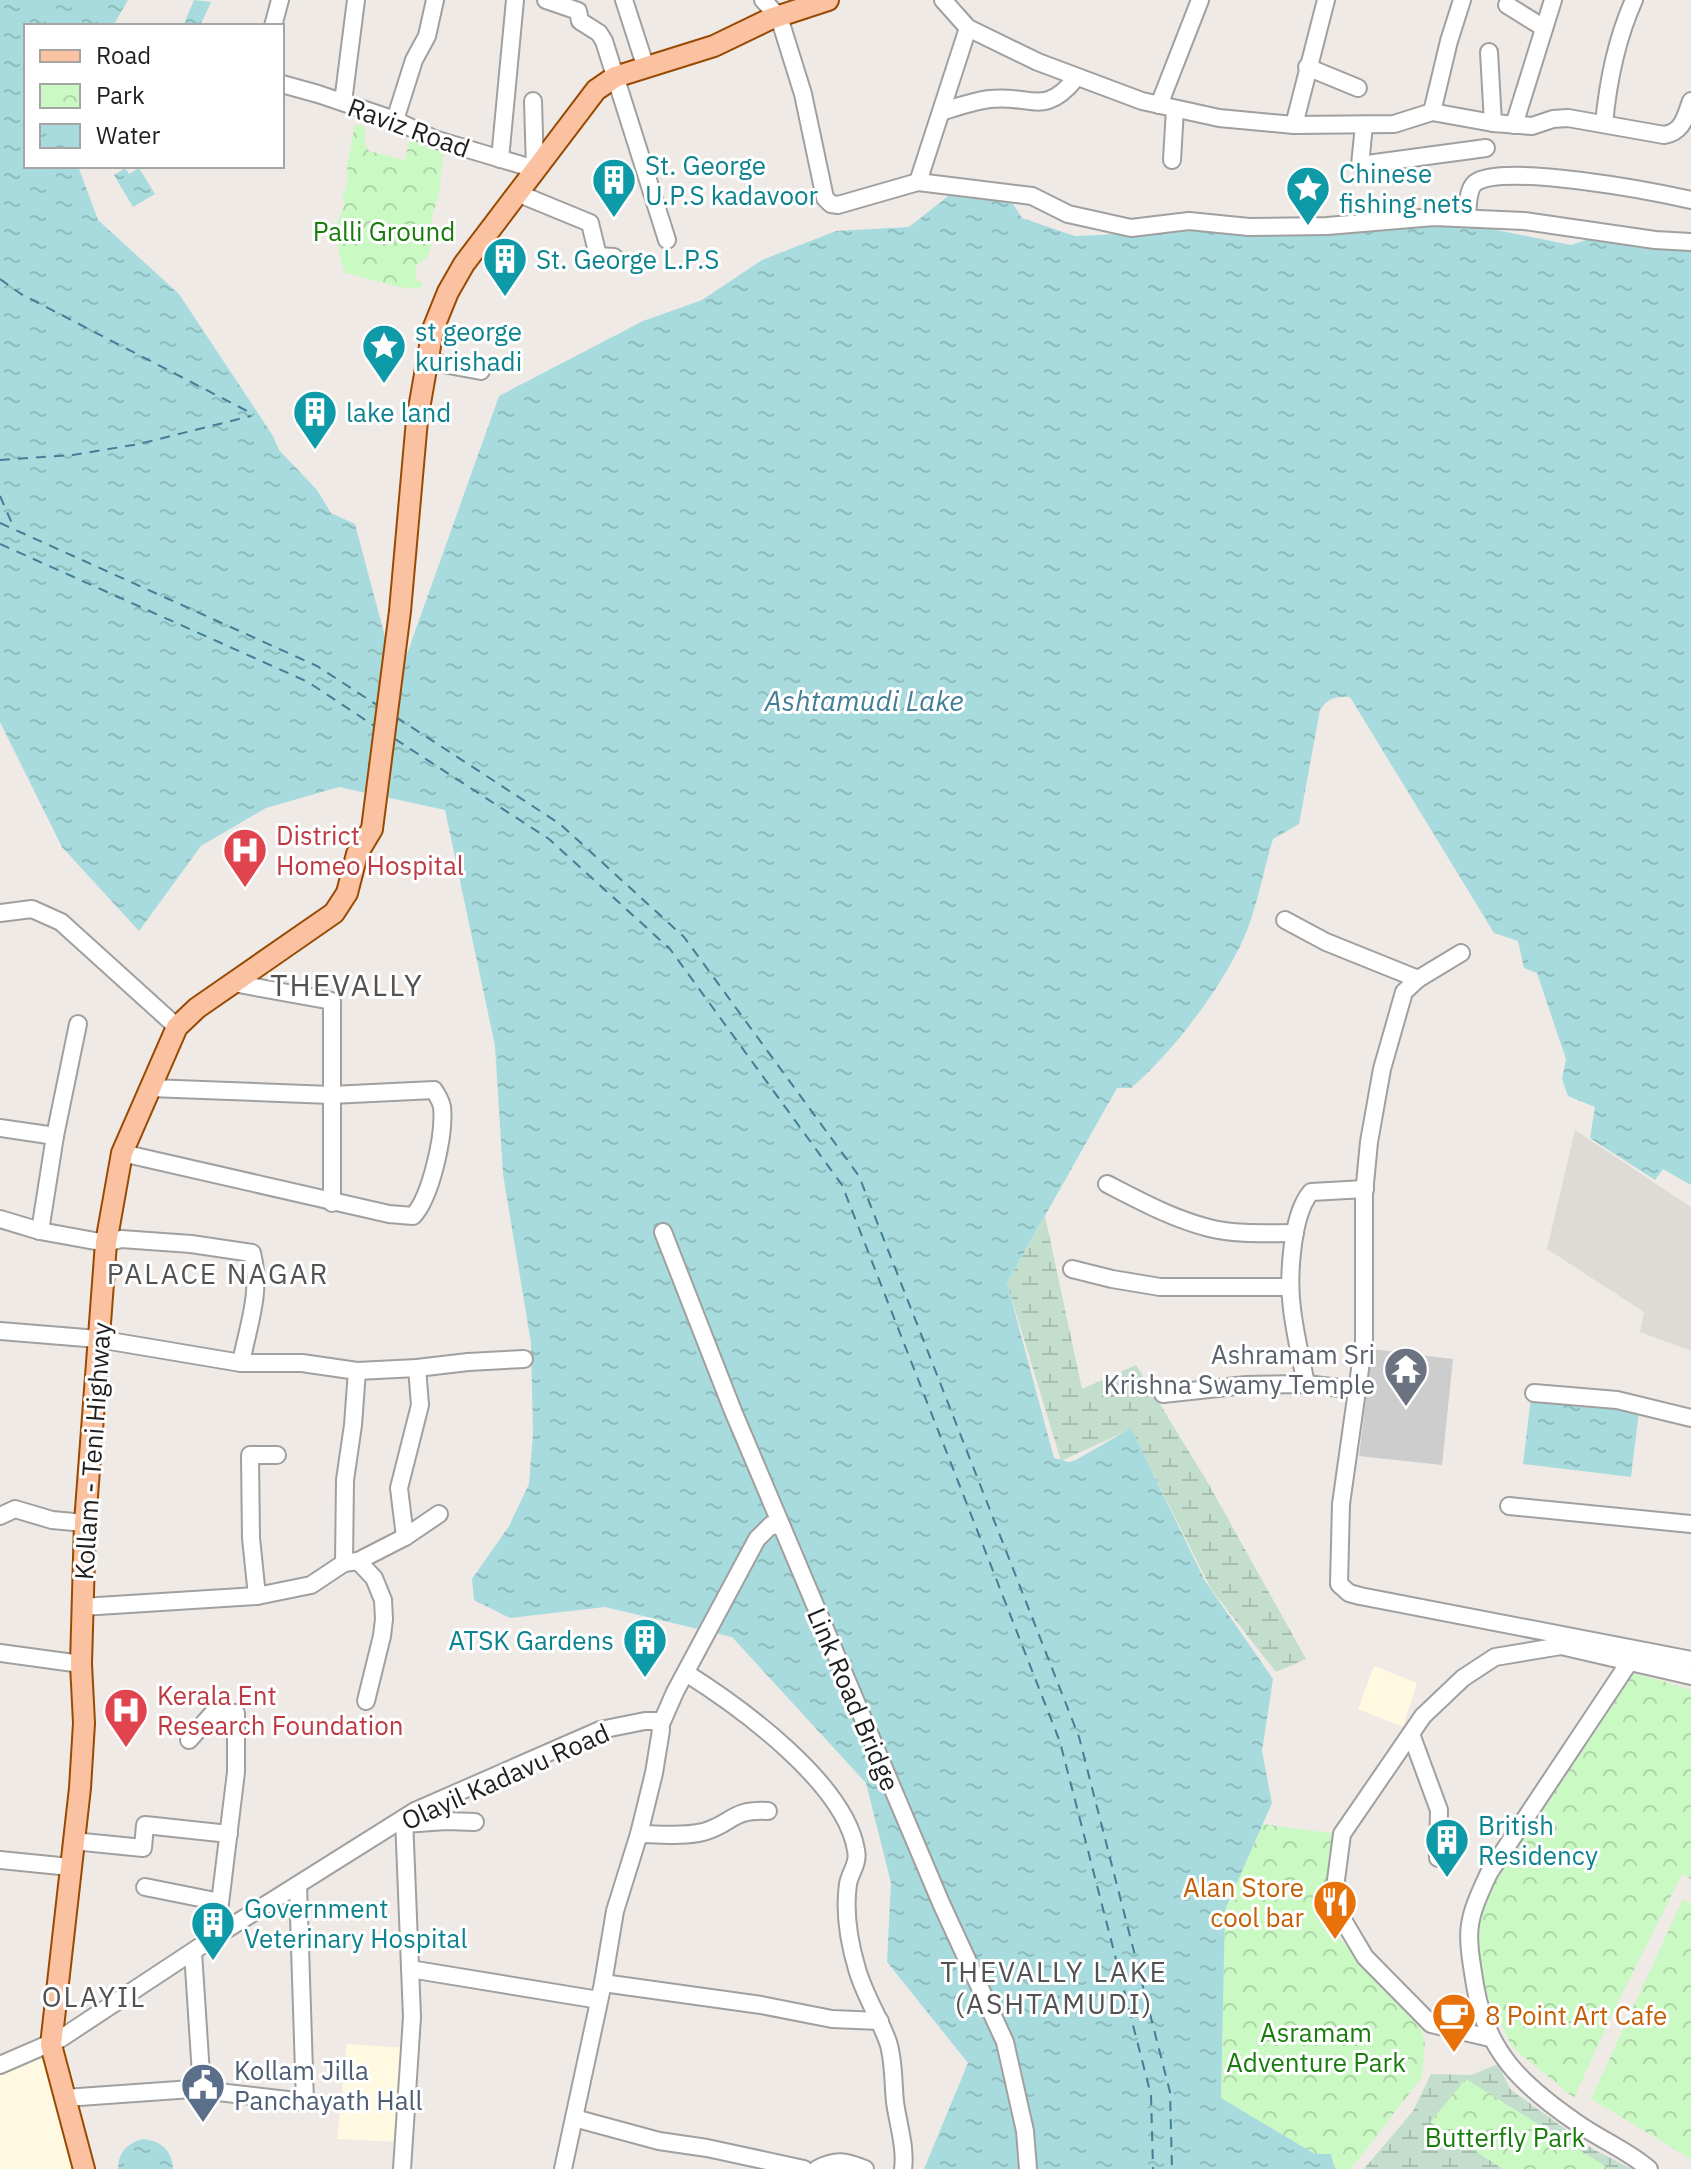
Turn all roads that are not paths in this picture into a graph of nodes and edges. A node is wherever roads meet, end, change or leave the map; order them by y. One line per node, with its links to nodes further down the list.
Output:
1 (280, 0): 17 (street)
2 (356, 0): 29 (street)
3 (435, 0): 33 (street)
4 (515, 0): 40 (street)
5 (546, 0): 23 (street)
6 (624, 0): 22 (street)
7 (763, 0): 16 (street)
8 (828, 0): 16 (main road)
9 (943, 0): 18 (street)
10 (1200, 0): 30 (street)
11 (1326, 0): 21 (street)
12 (1462, 0): 32 (street)
13 (1553, 0): 19 (street)
14 (1634, 0): 35 (street)
15 (1507, 5): 19 (street)
16 (779, 17): 22 (main road); 43 (street)
17 (274, 24)
18 (968, 28): 24 (street); 31 (street)
19 (1544, 28): 38 (street)
20 (1489, 52): 34 (street)
21 (1307, 67): 26 (street); 36 (street)
22 (646, 68): 23 (main road)
23 (615, 77): 42 (main road); 47 (street)
24 (1076, 78): 30 (street); 31 (street)
25 (284, 85): 29 (street, Raviz Road)
26 (1358, 88)
27 (533, 101): 42 (street)
28 (1691, 101): 35 (street)
29 (343, 102): 33 (street, Raviz Road)
30 (1167, 107): 36 (street); 41 (street)
31 (941, 112): 43 (street)
32 (1432, 112): 34 (street); 37 (street)
33 (395, 120): 40 (street, Raviz Road)
34 (1493, 123): 38 (street)
35 (1604, 124): 38 (street)
36 (1294, 125): 37 (street)
37 (1364, 125): 39 (street)
38 (1514, 125)
39 (1486, 148)
40 (500, 159): 42 (street, Raviz Road)
41 (1172, 160)
42 (535, 169): 44 (main road)
43 (918, 182): 46 (street)
44 (517, 193): 49 (street); 50 (main road)
45 (1691, 200): 46 (street)
46 (1467, 218): 48 (street)
47 (667, 240)
48 (1691, 242)
49 (614, 257)
50 (427, 361): 51 (street); 56 (main road, Kollam - Teni Highway)
51 (481, 371)
52 (0, 913): 58 (street)
53 (1285, 920): 55 (street)
54 (1461, 953): 55 (street)
55 (1418, 979): 65 (street)
56 (233, 983): 58 (main road, Kollam - Teni Highway); 60 (street)
57 (78, 1024): 62 (street)
58 (177, 1027): 59 (main road, Kollam - Teni Highway)
59 (150, 1088): 60 (street); 63 (main road, Kollam - Teni Highway)
60 (331, 1095): 66 (street); 66 (street)
61 (0, 1128): 62 (street)
62 (55, 1136): 68 (street)
63 (122, 1153): 66 (street); 71 (main road, Kollam - Teni Highway)
64 (1107, 1184): 70 (street)
65 (1365, 1189): 70 (street); 81 (street)
66 (332, 1203)
67 (0, 1219): 68 (street)
68 (40, 1231): 71 (street)
69 (663, 1232): 91 (street, Link Road Bridge)
70 (1295, 1233): 73 (street)
71 (106, 1243): 75 (main road, Kollam - Teni Highway); 77 (street)
72 (1072, 1269): 73 (street)
73 (1290, 1287): 80 (street)
74 (0, 1331): 75 (street)
75 (98, 1339): 77 (street); 89 (main road, Kollam - Teni Highway)
76 (524, 1359): 78 (street)
77 (241, 1363): 79 (street)
78 (417, 1368): 79 (street); 92 (street)
79 (357, 1371): 93 (street)
80 (1306, 1384): 81 (street); 83 (street)
81 (1357, 1390): 97 (street)
82 (1534, 1393): 84 (street)
83 (1163, 1394)
84 (1691, 1418)
85 (277, 1455): 94 (street)
86 (1509, 1506): 90 (street)
87 (439, 1514): 92 (street)
88 (0, 1516): 89 (street)
89 (85, 1523): 95 (main road, Kollam - Teni Highway)
90 (1691, 1524)
91 (782, 1527): 100 (street); 136 (street, Link Road Bridge)
92 (405, 1537): 93 (street)
93 (351, 1562): 94 (street); 102 (street)
94 (257, 1596): 95 (street)
95 (82, 1607): 99 (main road, Kollam - Teni Highway)
96 (0, 1653): 99 (street)
97 (1691, 1660)
98 (1630, 1661): 101 (street); 104 (street); 123 (street)
99 (81, 1664): 111 (main road, Kollam - Teni Highway)
100 (686, 1673): 103 (street); 122 (street)
101 (1691, 1676)
102 (366, 1701)
103 (661, 1724): 107 (street, Olayil Kadavu Road); 110 (street)
104 (1411, 1734): 112 (street); 123 (street)
105 (189, 1740): 109 (street)
106 (768, 1811): 110 (street)
107 (404, 1821): 108 (street); 115 (street, Olayil Kadavu Road); 120 (street)
108 (475, 1822)
109 (229, 1834): 111 (street); 117 (street)
110 (639, 1834): 121 (street)
111 (73, 1841): 114 (main road, Kollam - Teni Highway)
112 (1438, 1858)
113 (0, 1860): 114 (street)
114 (70, 1867): 124 (main road, Kollam - Teni Highway)
115 (298, 1885): 118 (street, Olayil Kadavu Road); 126 (street)
116 (145, 1887): 117 (street)
117 (220, 1902): 118 (street)
118 (216, 1936): 119 (street, Olayil Kadavu Road)
119 (193, 1952): 124 (street, Olayil Kadavu Road); 126 (street)
120 (410, 1969): 121 (street); 130 (street)
121 (601, 1992): 122 (street); 128 (street)
122 (880, 2021): 135 (street)
123 (1490, 2038): 137 (street)
124 (51, 2045): 125 (street, Olayil Kadavu Road); 127 (main road, Kollam - Teni Highway)
125 (0, 2065)
126 (202, 2090): 127 (street)
127 (65, 2098): 129 (main road, Kollam - Teni Highway)
128 (574, 2118): 131 (street); 132 (street)
129 (84, 2169)
130 (402, 2169)
131 (563, 2169)
132 (804, 2169)
133 (817, 2169): 134 (street)
134 (865, 2169)
135 (903, 2169)
136 (1028, 2169)
137 (1649, 2169)

